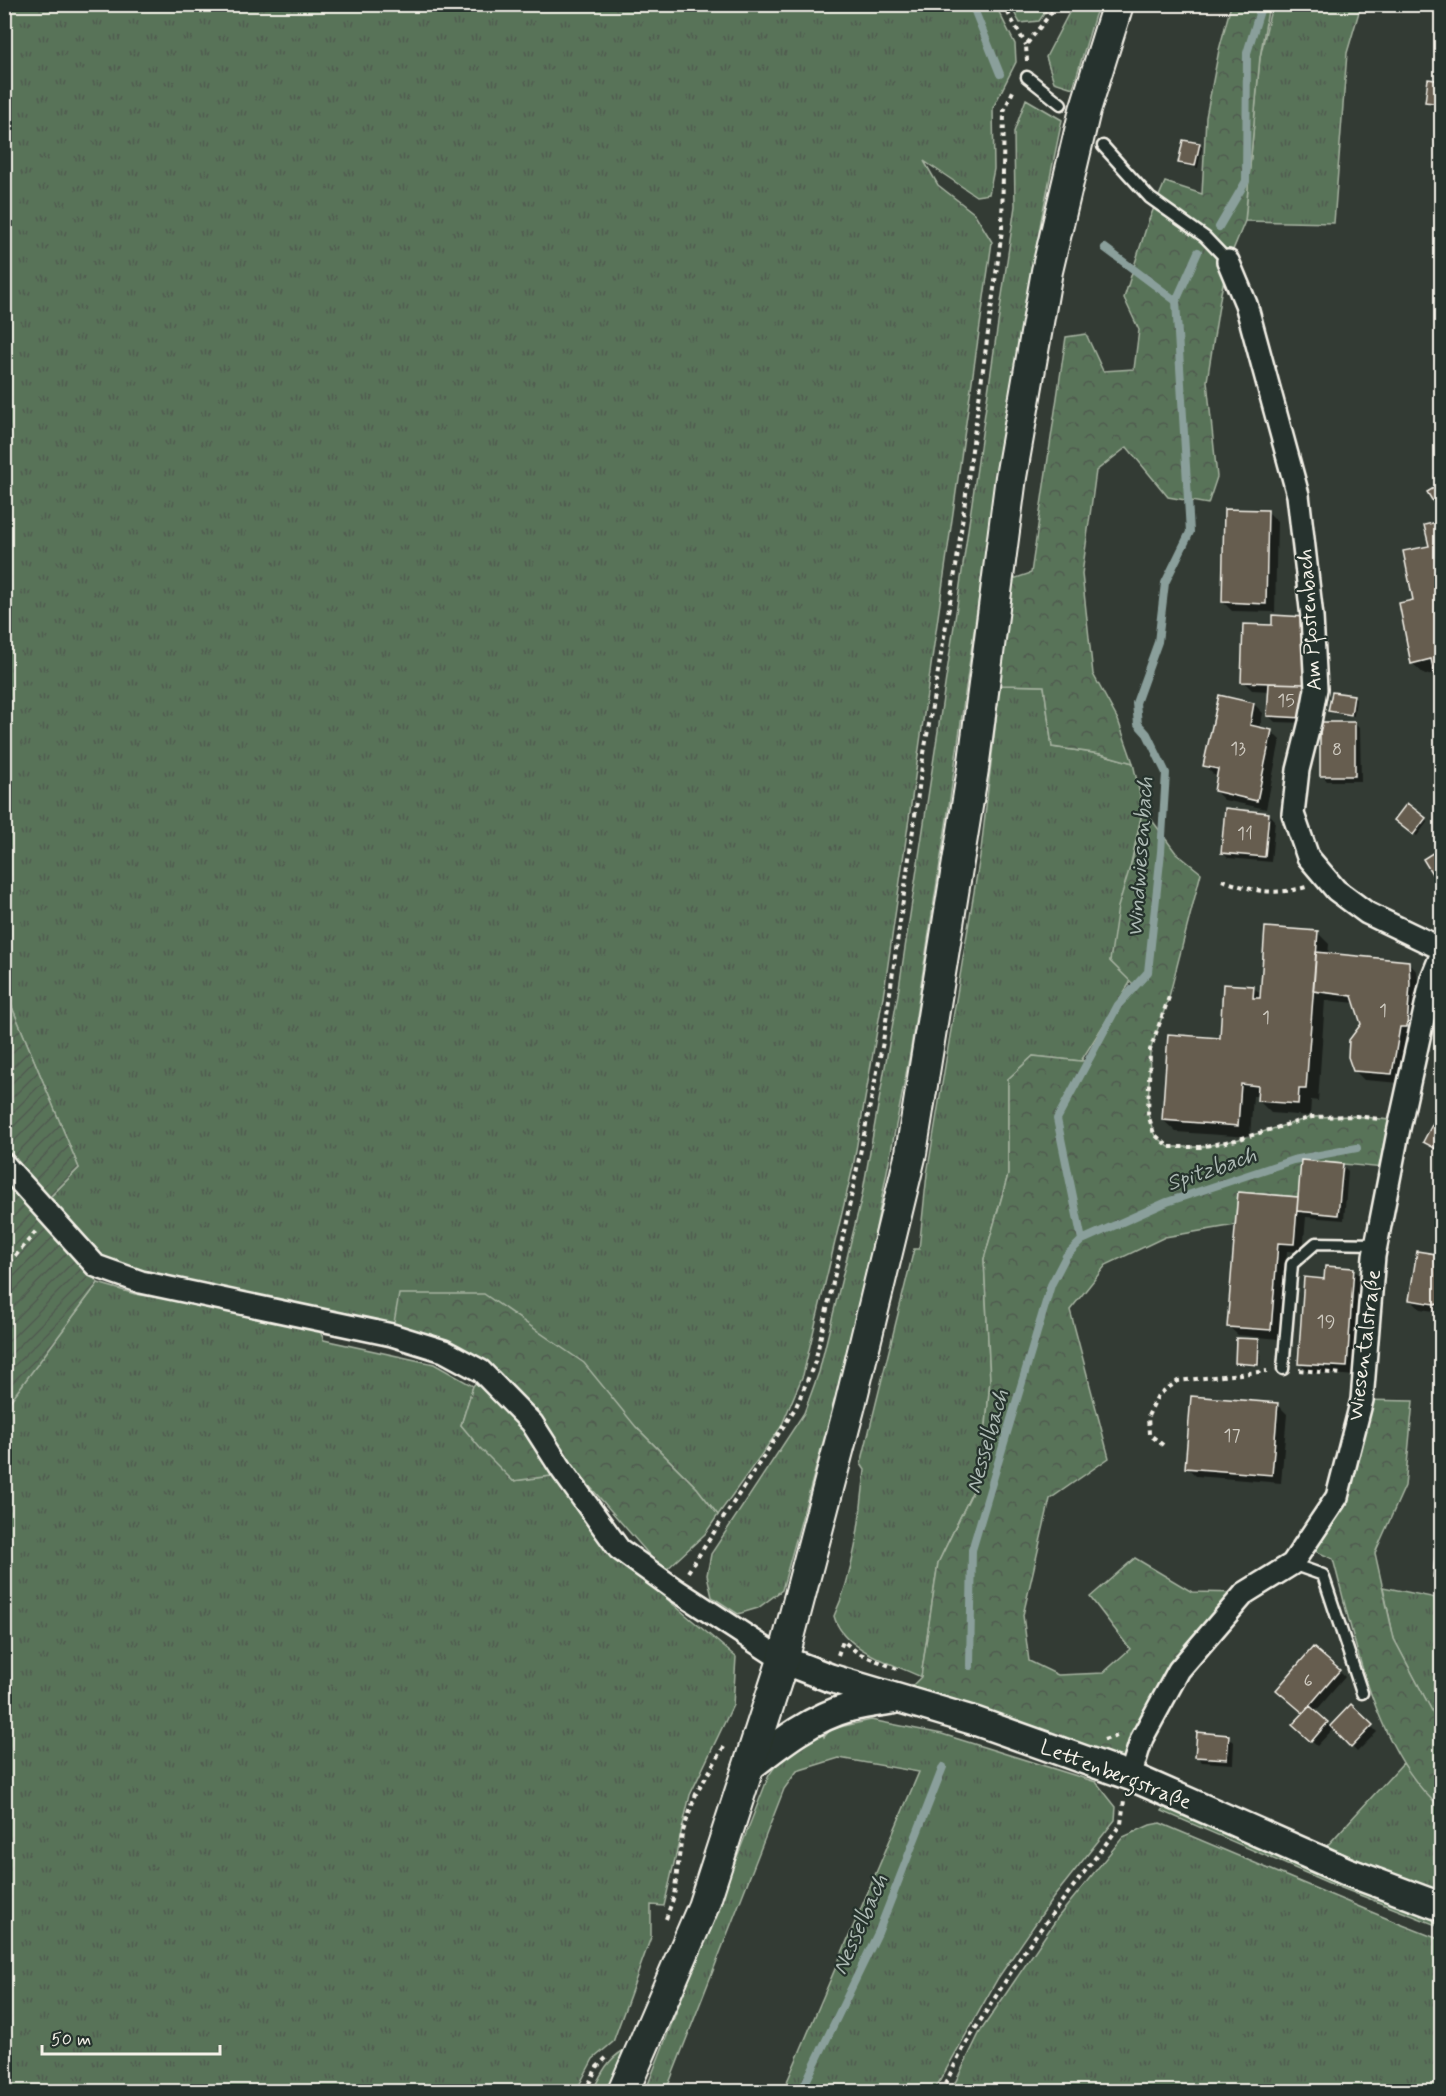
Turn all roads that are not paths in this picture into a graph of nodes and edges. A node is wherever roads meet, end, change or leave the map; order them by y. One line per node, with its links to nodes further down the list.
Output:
1 (1118, 4): 11 (main road)
2 (1027, 77): 3 (lane)
3 (1061, 104)
4 (1103, 146): 5 (lane)
5 (1228, 261): 6 (street, Am Pfostenbach)
6 (1442, 951): 8 (street, Wiesentalstraße)
7 (4, 1164): 11 (street)
8 (1377, 1244): 9 (lane); 10 (street, Wiesentalstraße)
9 (1283, 1369)
10 (1292, 1564): 12 (lane); 15 (street, Wiesentalstraße)
11 (783, 1660): 13 (street, Lettenbergstraße); 14 (main road)
12 (1362, 1693)
13 (899, 1699): 14 (street); 15 (street, Lettenbergstraße)
14 (747, 1769): 17 (main road)
15 (1126, 1788): 16 (street, Lettenbergstraße)
16 (1442, 1907)
17 (623, 2091)

